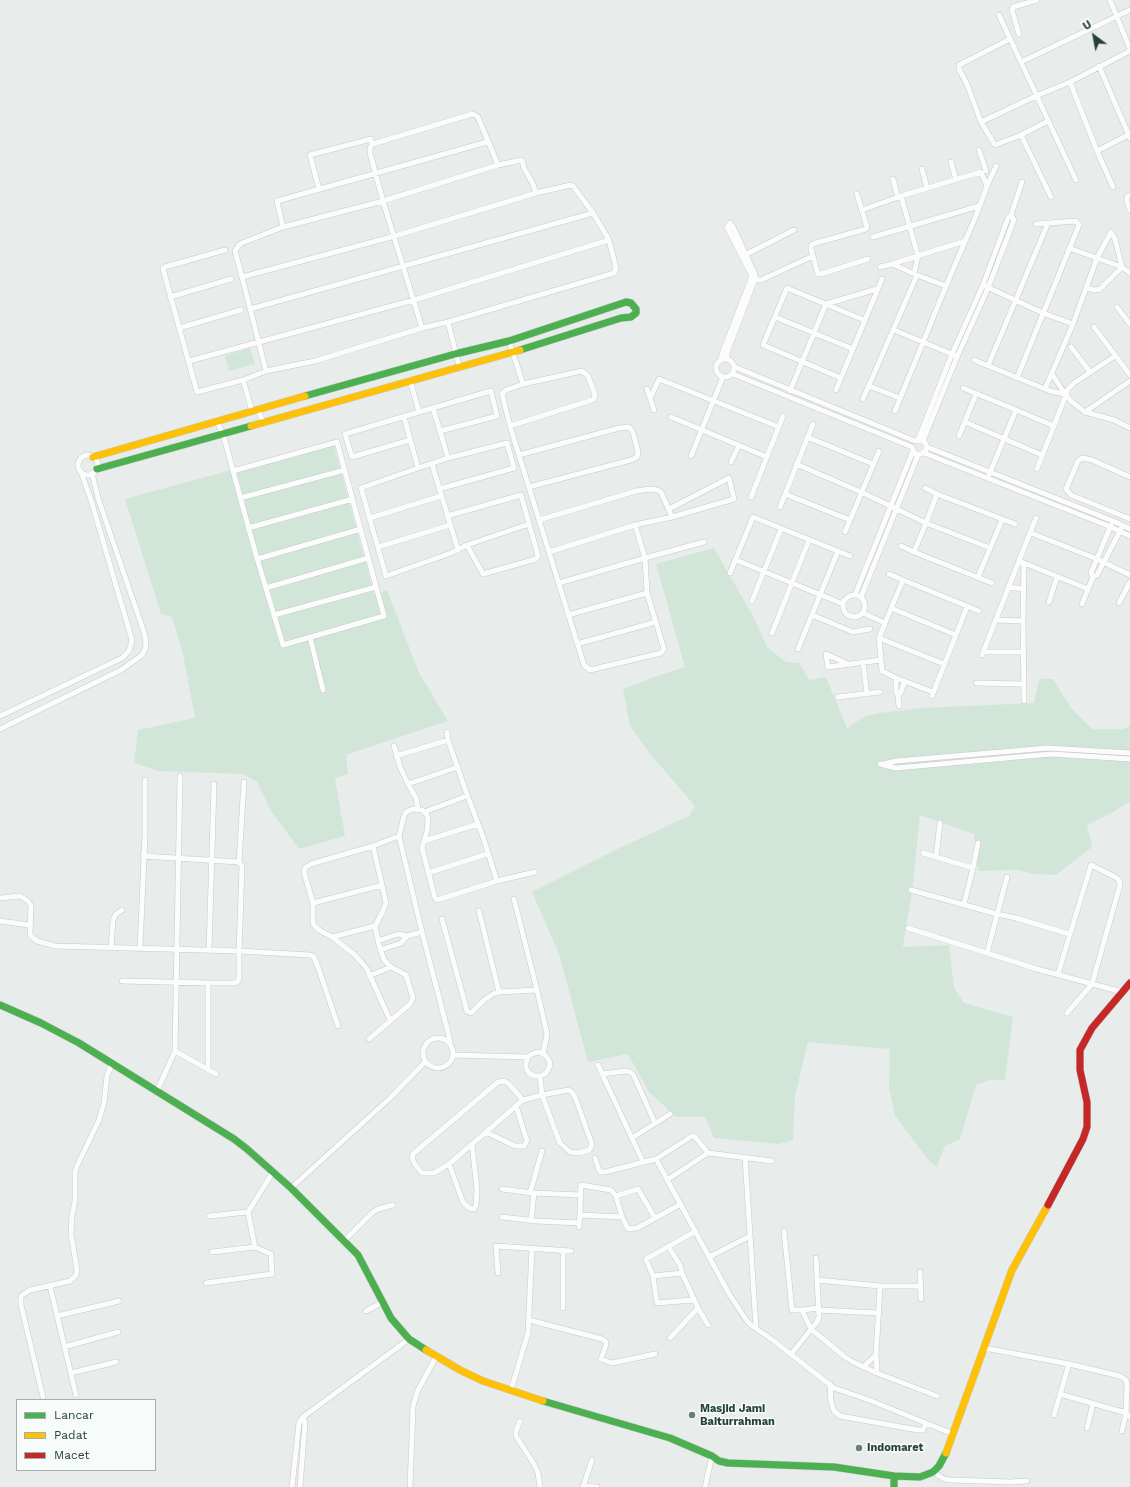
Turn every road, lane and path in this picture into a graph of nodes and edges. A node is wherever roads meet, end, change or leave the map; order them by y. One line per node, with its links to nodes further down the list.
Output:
1 (1037, 0): 6 (street)
2 (1110, 0): 5 (street)
3 (1130, 10): 5 (street)
4 (999, 16): 7 (street)
5 (1116, 17): 8 (street); 9 (street)
6 (1019, 34)
7 (1010, 39): 9 (street); 13 (street)
8 (1130, 50): 10 (street)
9 (1021, 62): 12 (street)
10 (1099, 66): 11 (street); 16 (street)
11 (1070, 82): 12 (street); 20 (street)
12 (1036, 96): 13 (street); 14 (street)
13 (981, 122): 15 (street)
14 (1048, 122): 15 (street); 28 (street)
15 (1021, 135): 38 (street)
16 (1130, 136): 20 (street)
17 (487, 142): 18 (street); 22 (street); 25 (street)
18 (372, 145): 25 (street); 33 (street)
19 (979, 150): 24 (street)
20 (1097, 151): 31 (street)
21 (951, 162): 27 (street)
22 (498, 165): 34 (street); 39 (street)
23 (922, 169): 32 (street)
24 (983, 172): 27 (street); 30 (street); 30 (street)
25 (376, 173): 33 (street); 39 (street)
26 (893, 179): 37 (street)
27 (956, 180): 32 (street)
28 (1076, 180)
29 (1022, 182): 71 (street)
30 (987, 186): 40 (street)
31 (1113, 187)
32 (927, 188): 37 (street)
33 (319, 189): 47 (street)
34 (536, 193): 43 (street); 49 (street)
35 (857, 194): 41 (street)
36 (1130, 195): 42 (street)
37 (899, 197): 41 (street); 46 (street)
38 (1051, 197)
39 (383, 201): 47 (street); 49 (street)
40 (979, 206): 46 (street); 52 (street)
41 (862, 210): 56 (street)
42 (1130, 210)
43 (594, 213): 51 (street); 61 (street)
44 (1048, 223): 45 (street); 53 (street); 76 (street)
45 (1036, 224)
46 (909, 226): 50 (street); 57 (street)
47 (283, 227): 66 (street)
48 (794, 230): 55 (street)
49 (395, 236): 61 (street); 66 (street)
50 (873, 237)
51 (609, 240): 75 (street); 84 (street)
52 (965, 241): 57 (street); 70 (street)
53 (1069, 248): 58 (street); 81 (street)
54 (225, 250): 74 (street)
55 (744, 256): 55 (street); 68 (street)
56 (813, 256): 59 (street); 68 (street)
57 (918, 256): 60 (street); 65 (street)
58 (1097, 258): 63 (street); 63 (street); 72 (street)
59 (868, 259)
60 (892, 264): 62 (street); 65 (street)
61 (404, 266): 75 (street); 79 (street)
62 (880, 267)
63 (1122, 267): 64 (street); 72 (street)
64 (1130, 273)
65 (916, 274): 70 (street); 90 (street)
66 (242, 278): 79 (street)
67 (230, 279): 74 (street)
68 (753, 279): 101 (street); 102 (street)
69 (882, 279): 73 (street)
70 (946, 286): 94 (street)
71 (985, 286): 76 (street); 99 (street)
72 (1086, 288): 85 (street)
73 (877, 289): 77 (street); 83 (street)
74 (170, 297): 88 (street)
75 (414, 300): 89 (street); 93 (street)
76 (1015, 300): 81 (street); 108 (street)
77 (826, 304): 82 (street); 83 (street); 91 (street)
78 (1117, 308): 86 (street)
79 (250, 309): 93 (street)
80 (241, 310): 88 (street)
81 (1043, 313): 85 (street); 116 (street)
82 (775, 317): 91 (street); 105 (street)
83 (864, 320): 96 (street)
84 (448, 322): 89 (street); 98 (street)
85 (1073, 324): 112 (street)
86 (1130, 324)
87 (1094, 327): 100 (street)
88 (179, 328): 104 (street)
89 (422, 328): 109 (street)
90 (894, 330): 94 (street); 121 (street)
91 (814, 334): 96 (street); 105 (street)
92 (509, 341): 97 (street); 97 (main road); 98 (main road)
93 (258, 342): 104 (street); 109 (street)
94 (923, 342): 99 (street); 130 (street)
95 (1071, 347): 110 (street)
96 (853, 349): 115 (street)
97 (513, 352): 106 (main road); 120 (street)
98 (455, 354): 106 (street); 135 (main road)
99 (954, 356): 159 (street)
100 (1115, 356): 110 (street); 113 (street)
101 (727, 359): 102 (street); 107 (street)
102 (721, 360): 114 (street)
103 (974, 360): 108 (street)
104 (189, 361): 117 (street)
105 (802, 362): 115 (street); 124 (street)
106 (459, 366): 118 (main road)
107 (734, 366): 111 (street); 124 (street)
108 (988, 366): 116 (street)
109 (266, 371): 117 (street)
110 (1090, 372): 128 (street)
111 (733, 374): 114 (street); 129 (street)
112 (1052, 374): 125 (street); 128 (street)
113 (1130, 375)
114 (723, 378): 133 (street)
115 (841, 378): 126 (street)
116 (1017, 378): 125 (street)
117 (243, 380): 135 (street)
118 (410, 380): 139 (street); 145 (main road)
119 (1130, 381): 140 (street)
120 (523, 384): 148 (street); 148 (street)
121 (869, 386): 130 (street); 132 (street)
122 (963, 388): 127 (street)
123 (647, 389): 131 (street)
124 (791, 389): 129 (street); 159 (street)
125 (1045, 389): 128 (street)
126 (836, 390)
127 (976, 394): 137 (street); 146 (street)
128 (1065, 394): 140 (street); 149 (street)
129 (788, 396): 163 (street)
130 (900, 398): 138 (street)
131 (650, 399): 133 (street); 136 (street)
132 (863, 399)
133 (713, 401): 150 (street); 152 (street)
134 (433, 408): 139 (street); 153 (street); 153 (street)
135 (255, 410): 144 (main road); 145 (street)
136 (654, 410)
137 (1016, 410): 149 (street); 157 (street)
138 (894, 411)
139 (419, 412): 142 (street)
140 (1086, 412): 151 (street)
141 (783, 416): 150 (street)
142 (404, 417): 158 (street); 158 (street)
143 (671, 417): 152 (street)
144 (217, 422): 154 (street); 168 (main road)
145 (263, 422): 154 (main road)
146 (965, 422): 155 (street); 157 (street)
147 (813, 424): 156 (street)
148 (510, 426): 165 (street)
149 (1054, 426): 166 (street)
150 (779, 427): 169 (street)
151 (1130, 428)
152 (702, 430): 160 (street); 167 (street)
153 (440, 431): 170 (street)
154 (223, 434): 178 (main road); 179 (street)
155 (959, 436)
156 (807, 437): 173 (street); 174 (street)
157 (1004, 439): 166 (street); 181 (street)
158 (410, 440): 175 (street)
159 (919, 440): 161 (street); 163 (street)
160 (739, 445): 169 (street); 171 (street)
161 (927, 447): 164 (street); 181 (street)
162 (879, 451): 174 (street)
163 (914, 451): 164 (street); 194 (street); 197 (street)
164 (924, 453): 183 (street)
165 (520, 455): 184 (street); 184 (street)
166 (1042, 455): 176 (street)
167 (691, 456)
168 (93, 457): 178 (street); 180 (street)
169 (767, 457): 191 (street)
170 (448, 458): 172 (street); 186 (street)
171 (731, 462)
172 (432, 464): 175 (street); 186 (street)
173 (796, 464): 187 (street); 188 (street)
174 (873, 464): 187 (street)
175 (418, 468): 200 (street)
176 (1037, 469)
177 (345, 470): 179 (street); 192 (street); 193 (street)
178 (95, 471): 180 (street); 299 (street)
179 (233, 471): 192 (street)
180 (81, 472): 298 (street)
181 (990, 472): 183 (street); 209 (street)
182 (1130, 477): 205 (street)
183 (988, 478): 209 (street)
184 (529, 487): 202 (street)
185 (925, 488): 189 (street)
186 (439, 489): 190 (street)
187 (861, 492): 194 (street); 203 (street)
188 (784, 494): 195 (street); 203 (street)
189 (937, 494): 204 (street); 206 (street)
190 (441, 496): 198 (street); 200 (street)
191 (751, 497)
192 (240, 498): 212 (street)
193 (353, 499): 212 (street); 213 (street)
194 (890, 506): 197 (street); 257 (street)
195 (780, 507)
196 (669, 509): 199 (street); 199 (street); 202 (street)
197 (896, 509): 206 (street); 258 (street)
198 (447, 516): 207 (street); 211 (street)
199 (672, 517): 210 (street)
200 (370, 518): 223 (street)
201 (1036, 518): 217 (street)
202 (539, 520): 227 (street)
203 (850, 520): 216 (street)
204 (1002, 520): 208 (street); 224 (street)
205 (1130, 520): 215 (street)
206 (926, 523): 224 (street); 228 (street)
207 (529, 524): 221 (street); 221 (street)
208 (1015, 524)
209 (1112, 524): 215 (street); 233 (street)
210 (635, 525): 227 (street); 231 (street)
211 (450, 526): 223 (street); 225 (street)
212 (248, 528): 232 (street)
213 (361, 529): 230 (street); 232 (street)
214 (781, 529): 219 (street); 234 (street); 238 (street)
215 (1125, 529): 218 (street); 236 (street)
216 (845, 532)
217 (1031, 533): 233 (street); 235 (street)
218 (1130, 536)
219 (809, 540): 226 (street); 248 (street)
220 (704, 542): 231 (street)
221 (467, 545): 225 (street)
222 (901, 546): 228 (street)
223 (378, 548): 225 (street)
224 (990, 548): 242 (street)
225 (458, 550)
226 (838, 551): 229 (street); 256 (street)
227 (549, 552): 247 (street)
228 (914, 552): 242 (street)
229 (850, 556)
230 (368, 558): 250 (street); 252 (street)
231 (645, 558): 247 (street); 255 (street)
232 (257, 559): 252 (street)
233 (1097, 559): 236 (street); 244 (street)
234 (736, 560): 238 (street); 239 (street)
235 (1019, 561): 237 (street); 251 (street)
236 (1104, 562): 241 (street); 244 (street)
237 (1024, 563): 243 (street); 253 (street)
238 (764, 571): 248 (street); 259 (street)
239 (730, 573)
240 (889, 574): 245 (street)
241 (1130, 575)
242 (978, 576): 249 (street)
243 (1057, 577): 254 (street); 260 (street)
244 (1093, 577): 254 (street)
245 (903, 580): 264 (street); 265 (street)
246 (1130, 582): 261 (street)
247 (559, 583): 269 (street)
248 (792, 583): 256 (street); 276 (street)
249 (992, 583)
250 (376, 587): 268 (street); 278 (street)
251 (1008, 587): 253 (street); 271 (street)
252 (266, 588): 268 (street)
253 (1023, 589): 272 (street)
254 (1088, 589): 263 (street)
255 (647, 593): 269 (street); 273 (street)
256 (821, 594): 262 (street); 270 (street)
257 (855, 595): 258 (street); 262 (street)
258 (861, 597): 267 (street)
259 (752, 601)
260 (1049, 602)
261 (1119, 603)
262 (843, 604): 267 (street)
263 (1082, 604)
264 (967, 607): 266 (street); 277 (street)
265 (891, 608): 274 (street); 277 (street)
266 (979, 611)
267 (864, 613): 274 (street)
268 (274, 615): 278 (street)
269 (568, 615): 280 (street)
270 (812, 615): 275 (street); 281 (street)
271 (995, 620): 272 (street); 282 (street)
272 (1023, 621): 282 (street)
273 (656, 622): 280 (street); 280 (street)
274 (885, 624): 279 (street)
275 (870, 629)
276 (772, 633)
277 (956, 635): 286 (street)
278 (310, 637): 291 (street)
279 (879, 638): 283 (street); 286 (street)
280 (577, 644)
281 (798, 649)
282 (1024, 652): 290 (street)
283 (881, 660): 284 (street); 287 (street)
284 (863, 662): 285 (street); 293 (street)
285 (848, 664)
286 (944, 664): 288 (street)
287 (896, 678): 288 (street); 294 (street)
288 (905, 681): 294 (street)
289 (976, 683): 290 (street)
290 (1023, 684): 296 (street)
291 (323, 690)
292 (880, 692): 293 (street)
293 (867, 694): 295 (street)
294 (898, 694): 297 (street)
295 (838, 697)
296 (1024, 701)
297 (899, 706)
298 (0, 716)
299 (0, 729)
300 (447, 732): 301 (street)
301 (448, 740): 304 (street); 306 (street)
302 (394, 746): 304 (street)
303 (1130, 753): 305 (street)
304 (396, 756): 311 (street)
305 (1130, 759)
306 (458, 767): 311 (street); 312 (street)
307 (180, 776): 324 (street)
308 (145, 780): 322 (street)
309 (244, 782): 326 (street)
310 (214, 784): 325 (street)
311 (408, 784): 313 (street)
312 (467, 796): 313 (street); 315 (street)
313 (421, 810): 316 (street); 317 (street)
314 (940, 823): 323 (street)
315 (478, 824): 317 (street); 321 (street)
316 (399, 836): 319 (street); 346 (street)
317 (424, 842): 328 (street)
318 (978, 843): 327 (street)
319 (372, 846): 332 (street); 336 (street)
320 (923, 853): 323 (street)
321 (487, 854): 328 (street); 331 (street)
322 (143, 856): 324 (street); 352 (street)
323 (936, 857): 327 (street)
324 (178, 859): 325 (street); 353 (street)
325 (213, 860): 326 (street); 354 (street)
326 (239, 862): 355 (street)
327 (973, 868): 337 (street)
328 (428, 872): 331 (street)
329 (535, 872): 331 (street)
330 (1007, 877): 340 (street)
331 (497, 881)
332 (382, 885): 336 (street); 344 (street)
333 (911, 890): 337 (street)
334 (0, 898): 343 (street)
335 (514, 899): 366 (street)
336 (313, 902): 349 (street)
337 (964, 904): 340 (street)
338 (122, 910): 351 (street)
339 (478, 911): 367 (street)
340 (997, 914): 347 (street); 357 (street)
341 (442, 919): 367 (street)
342 (0, 921): 343 (street)
343 (30, 925): 351 (street)
344 (375, 926): 349 (street); 350 (street)
345 (908, 928): 357 (street)
346 (422, 932): 348 (street); 374 (street)
347 (1070, 934): 359 (street); 365 (street)
348 (407, 936): 350 (street); 356 (street)
349 (332, 937): 360 (street)
350 (378, 941): 356 (street)
351 (111, 948): 352 (street)
352 (140, 949): 353 (street)
353 (177, 950): 354 (street); 362 (street)
354 (209, 950): 355 (street)
355 (239, 950): 363 (street); 372 (street)
356 (380, 950): 358 (street)
357 (987, 953): 359 (street)
358 (391, 967): 360 (street); 371 (street)
359 (1058, 974): 365 (street)
360 (369, 976): 371 (street)
361 (122, 981): 362 (street)
362 (176, 983): 363 (street); 375 (street)
363 (208, 983): 382 (street)
364 (1130, 983): 368 (main road)
365 (1092, 984): 368 (street); 370 (street)
366 (537, 990): 367 (street); 376 (street)
367 (499, 992)
368 (1122, 992): 459 (main road)
369 (0, 1005): 380 (main road)
370 (1067, 1013)
371 (390, 1020): 373 (street)
372 (338, 1026)
373 (369, 1039)
374 (450, 1044): 377 (street); 379 (street)
375 (175, 1051): 382 (street); 386 (street)
376 (543, 1054): 378 (street); 385 (street)
377 (453, 1055): 378 (street); 379 (street)
378 (528, 1057): 385 (street)
379 (425, 1062): 405 (street)
380 (112, 1063): 386 (main road); 437 (street)
381 (598, 1065): 384 (street)
382 (208, 1069): 383 (street)
383 (216, 1074)
384 (602, 1074): 391 (street); 393 (street)
385 (540, 1076): 387 (street)
386 (157, 1091): 403 (main road)
387 (542, 1095): 387 (street); 388 (street)
388 (523, 1100): 389 (street); 402 (street)
389 (516, 1106): 392 (street); 392 (street)
390 (670, 1114): 391 (street)
391 (655, 1123): 393 (street)
392 (486, 1132): 394 (street)
393 (632, 1138): 401 (street)
394 (472, 1144): 402 (street); 402 (street)
395 (542, 1151): 407 (street)
396 (708, 1153): 398 (street); 399 (street); 404 (street)
397 (595, 1158): 401 (street)
398 (745, 1158): 400 (street); 421 (street)
399 (656, 1159): 401 (street); 404 (street)
400 (772, 1161)
401 (643, 1162)
402 (449, 1164)
403 (273, 1172): 405 (main road); 412 (street)
404 (667, 1180): 410 (street)
405 (291, 1188): 422 (main road)
406 (502, 1189): 407 (street)
407 (532, 1193): 408 (street); 418 (street)
408 (580, 1195): 409 (street); 413 (street)
409 (616, 1196): 416 (street); 417 (street)
410 (681, 1204): 417 (street); 419 (street)
411 (393, 1205): 422 (street)
412 (248, 1212): 414 (street); 423 (street)
413 (580, 1215): 416 (street); 418 (street)
414 (209, 1216)
415 (502, 1217): 418 (street)
416 (622, 1217): 417 (street)
417 (655, 1218)
418 (531, 1220)
419 (696, 1231): 424 (street); 429 (street)
420 (784, 1231): 447 (street)
421 (750, 1236): 429 (street); 453 (street)
422 (344, 1241): 443 (main road)
423 (255, 1246): 428 (street); 436 (street)
424 (668, 1246): 433 (street); 434 (street)
425 (532, 1249): 426 (street); 432 (street); 451 (street)
426 (563, 1250): 427 (street); 444 (street)
427 (571, 1251)
428 (212, 1252)
429 (709, 1257): 453 (street)
430 (816, 1258): 435 (street)
431 (920, 1272): 439 (street)
432 (498, 1273)
433 (682, 1273): 434 (street); 441 (street)
434 (652, 1276): 441 (street)
435 (817, 1280): 438 (street); 446 (street)
436 (206, 1282)
437 (50, 1286): 450 (street); 474 (street)
438 (880, 1286): 439 (street); 449 (street)
439 (920, 1286): 440 (street)
440 (921, 1299)
441 (693, 1300): 445 (street)
442 (119, 1301): 450 (street)
443 (383, 1302): 448 (street); 457 (main road)
444 (563, 1308)
445 (698, 1308): 452 (street); 456 (street)
446 (819, 1309): 447 (street); 449 (street); 454 (street)
447 (802, 1310): 454 (street)
448 (366, 1311)
449 (878, 1313): 462 (street)
450 (57, 1316): 458 (street)
451 (529, 1320): 460 (street); 470 (street)
452 (708, 1325)
453 (756, 1328): 461 (street)
454 (811, 1328): 461 (street); 466 (street)
455 (118, 1332): 458 (street)
456 (670, 1338)
457 (409, 1339): 463 (main road); 478 (street)
458 (64, 1347): 467 (street)
459 (984, 1350): 465 (street); 483 (main road)
460 (655, 1354)
461 (791, 1354): 469 (street)
462 (876, 1355): 466 (street); 468 (street)
463 (436, 1357): 470 (main road); 492 (street)
464 (116, 1362): 467 (street)
465 (1069, 1364): 471 (street); 477 (street)
466 (863, 1367): 468 (street)
467 (71, 1373): 472 (street)
468 (877, 1374): 473 (street)
469 (830, 1384): 480 (street); 480 (street)
470 (511, 1390): 484 (main road)
471 (1060, 1394): 475 (street); 476 (street)
472 (76, 1395)
473 (937, 1396)
474 (43, 1397)
475 (1093, 1404): 477 (street); 481 (street)
476 (1054, 1415)
477 (1128, 1415): 482 (street)
478 (303, 1417): 490 (street); 491 (street)
479 (520, 1421): 493 (street)
480 (926, 1423): 483 (street)
481 (1087, 1428)
482 (1122, 1431)
483 (953, 1434): 486 (main road)
484 (712, 1456): 487 (main road); 495 (street)
485 (592, 1460): 489 (street)
486 (933, 1472): 487 (main road); 488 (street)
487 (894, 1476): 496 (main road)
488 (1027, 1481)
489 (583, 1486): 494 (street)
490 (292, 1487)
491 (300, 1487)
492 (410, 1487)
493 (540, 1487)
494 (597, 1487)
495 (705, 1487)
496 (894, 1487)

